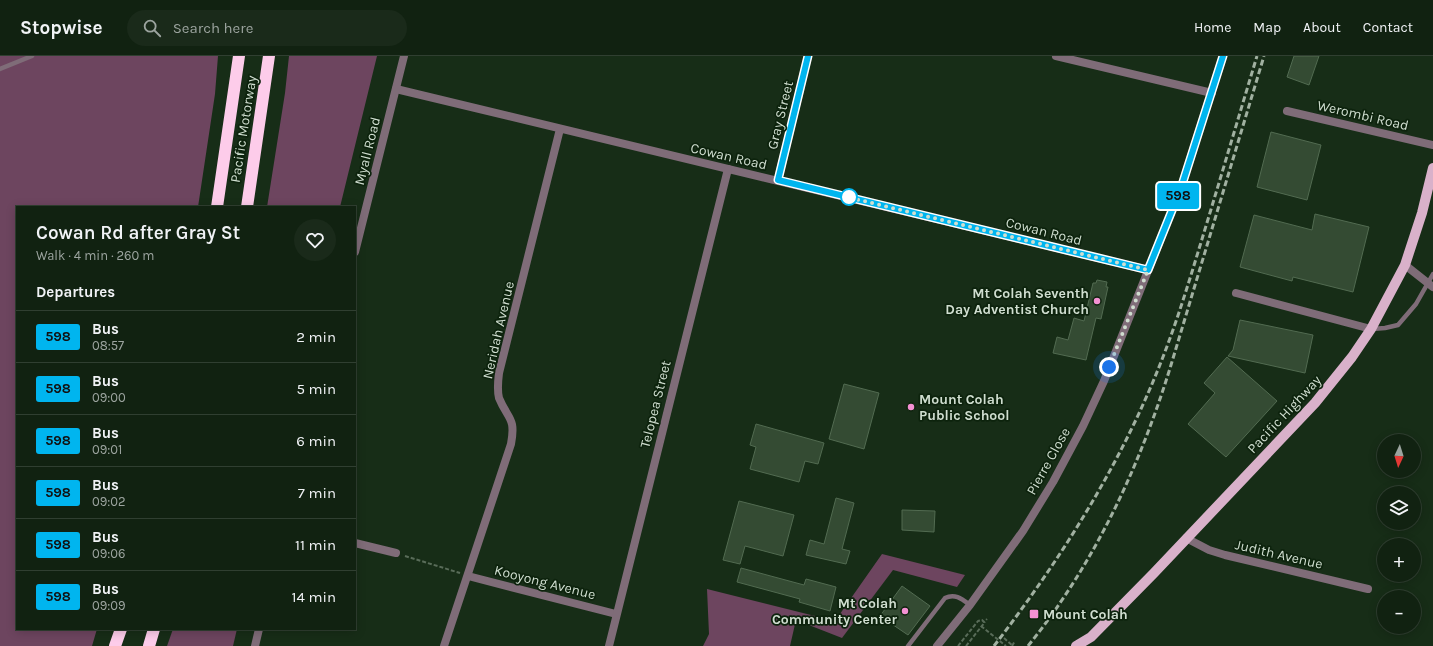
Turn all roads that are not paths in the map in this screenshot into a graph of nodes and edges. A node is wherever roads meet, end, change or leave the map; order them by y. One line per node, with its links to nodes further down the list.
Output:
1 (32, 56): 8 (lane)
2 (239, 56): 17 (highway, Pacific Motorway)
3 (269, 56): 18 (highway, Pacific Motorway)
4 (404, 56): 9 (street, Myall Road)
5 (808, 56): 16 (street, Gray Street)
6 (1056, 56): 10 (street)
7 (1223, 56): 10 (street, Pierre Close)
8 (0, 69)
9 (396, 89): 12 (street, Cowan Road); 19 (street, Myall Road)
10 (1212, 93): 21 (street, Pierre Close)
11 (1287, 111): 13 (street, Werombi Road)
12 (560, 129): 15 (street, Cowan Road); 29 (street, Neridah Avenue)
13 (1433, 145)
14 (1433, 168): 20 (main road, Pacific Highway)
15 (728, 169): 16 (street, Cowan Road); 32 (street, Telopea Street)
16 (778, 180): 21 (street, Cowan Road)
17 (217, 206)
18 (247, 206)
19 (356, 248)
20 (1404, 265): 23 (street); 25 (main road, Pacific Highway)
21 (1148, 270): 31 (street, Pierre Close)
22 (1433, 274): 23 (lane)
23 (1431, 285): 25 (lane)
24 (1236, 293): 25 (street)
25 (1371, 329): 26 (main road, Pacific Highway)
26 (1186, 538): 30 (street, Judith Avenue); 36 (main road, Pacific Highway)
27 (356, 542): 28 (street)
28 (396, 553)
29 (468, 576): 32 (street, Kooyong Avenue); 40 (street, Neridah Avenue)
30 (1368, 589)
31 (970, 605): 42 (lane); 43 (street, Pierre Close)
32 (616, 614): 41 (street, Telopea Street)
33 (121, 630): 37 (highway)
34 (154, 630): 38 (highway)
35 (259, 630): 39 (street)
36 (1089, 642): 44 (main road, Pacific Highway)
37 (115, 646)
38 (149, 646)
39 (254, 646)
40 (444, 646)
41 (609, 646)
42 (908, 646)
43 (937, 646)
44 (1076, 646)

